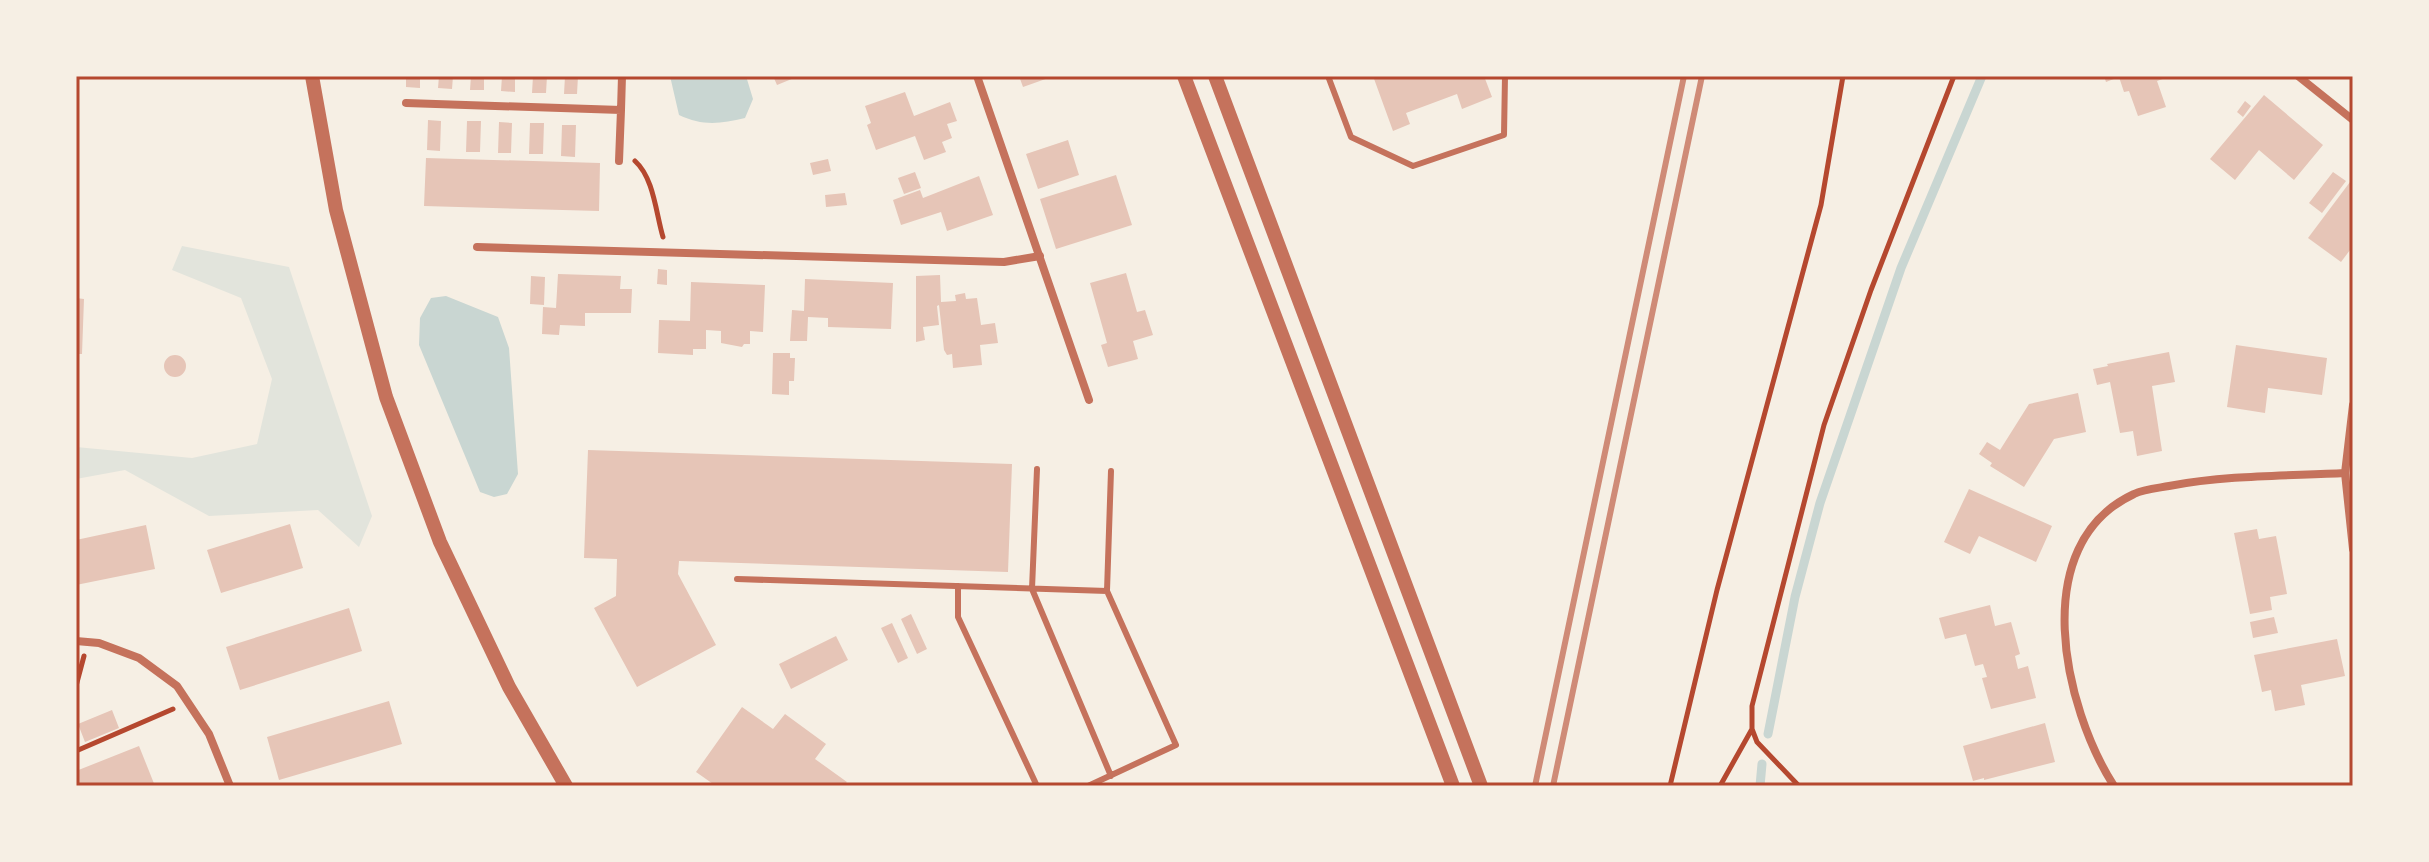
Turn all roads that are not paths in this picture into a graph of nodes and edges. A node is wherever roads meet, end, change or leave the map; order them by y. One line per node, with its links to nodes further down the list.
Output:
1 (312, 76): 28 (street)
2 (622, 76): 10 (street)
3 (977, 76): 14 (street)
4 (1184, 76): 31 (street)
5 (1215, 76): 32 (street)
6 (1328, 76): 7 (lane)
7 (1505, 76)
8 (2298, 76): 11 (street)
9 (406, 103): 10 (street)
10 (621, 110): 12 (street)
11 (2353, 120)
12 (619, 161)
13 (477, 247): 14 (street)
14 (1040, 256): 15 (street)
15 (1089, 400)
16 (2353, 405): 19 (street)
17 (1037, 469): 23 (lane)
18 (1111, 471): 24 (lane)
19 (2345, 473): 20 (street); 33 (street)
20 (2353, 549)
21 (737, 579): 22 (lane)
22 (958, 586): 23 (lane); 29 (lane)
23 (1032, 589): 24 (lane); 26 (lane)
24 (1107, 591): 26 (lane)
25 (76, 641): 27 (street)
26 (1111, 776): 30 (lane)
27 (230, 786)
28 (566, 786)
29 (1037, 786)
30 (1088, 786)
31 (1453, 786)
32 (1481, 786)
33 (2114, 786)

